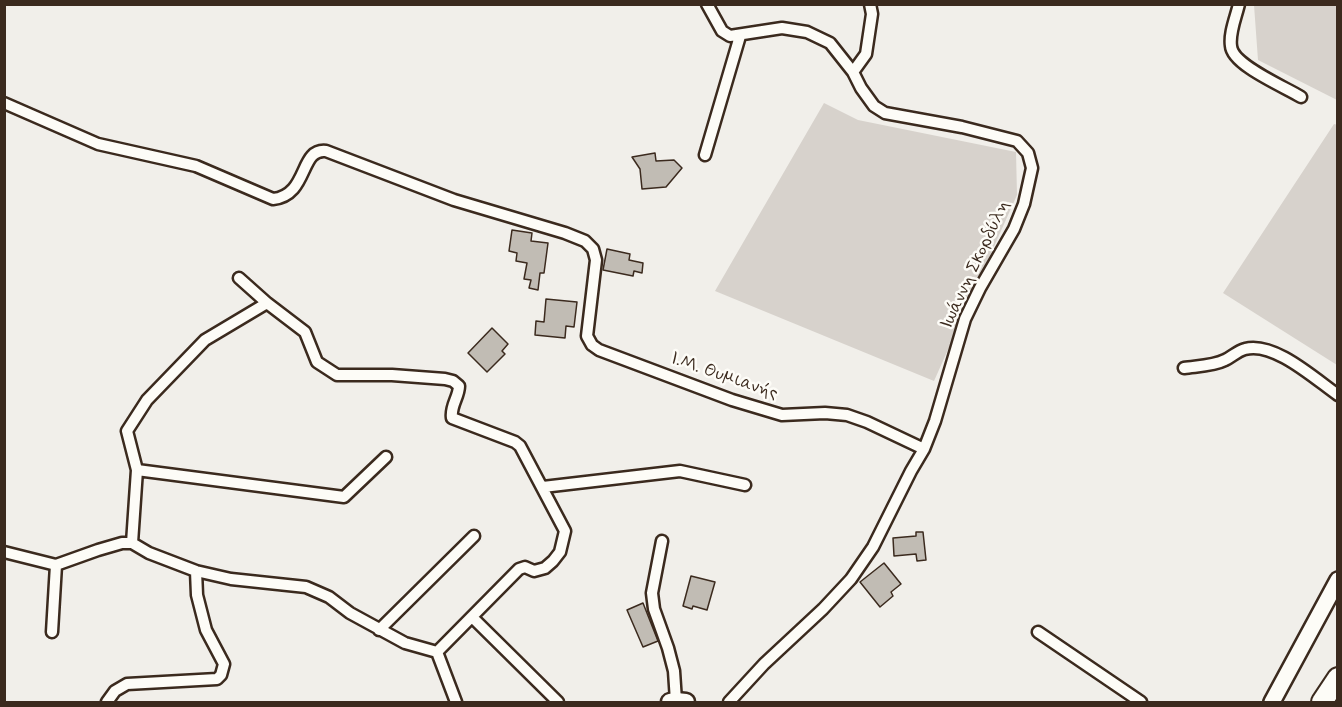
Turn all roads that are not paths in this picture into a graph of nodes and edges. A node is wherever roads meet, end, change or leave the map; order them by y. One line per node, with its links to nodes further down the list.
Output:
1 (707, 4): 4 (street)
2 (870, 4): 5 (street)
3 (1239, 4): 6 (street)
4 (740, 36): 5 (street, Ιωάννη Σκορδύλη); 8 (street)
5 (853, 72): 13 (street, Ιωάννη Σκορδύλη)
6 (1301, 97)
7 (4, 103): 13 (street, Ι.Μ. Θυμιανής)
8 (705, 155)
9 (239, 278): 10 (street)
10 (267, 303): 15 (street); 17 (street)
11 (1184, 368): 12 (street)
12 (1338, 395)
13 (924, 449): 35 (street, Ιωάννη Σκορδύλη)
14 (386, 457): 15 (street)
15 (137, 470): 20 (street)
16 (745, 484): 17 (street)
17 (543, 487): 25 (street)
18 (474, 536): 26 (street)
19 (662, 541): 34 (street)
20 (132, 543): 22 (street); 23 (street)
21 (4, 552): 22 (street)
22 (56, 565): 27 (street)
23 (196, 571): 26 (street); 31 (street)
24 (1338, 580): 37 (street)
25 (472, 617): 29 (street); 33 (street)
26 (379, 630): 29 (street)
27 (52, 632)
28 (1038, 632): 36 (street)
29 (437, 652): 32 (street)
30 (1338, 678): 38 (highway)
31 (107, 702)
32 (456, 702)
33 (558, 702)
34 (677, 702)
35 (729, 702)
36 (1141, 702)
37 (1272, 702)
38 (1322, 702)

